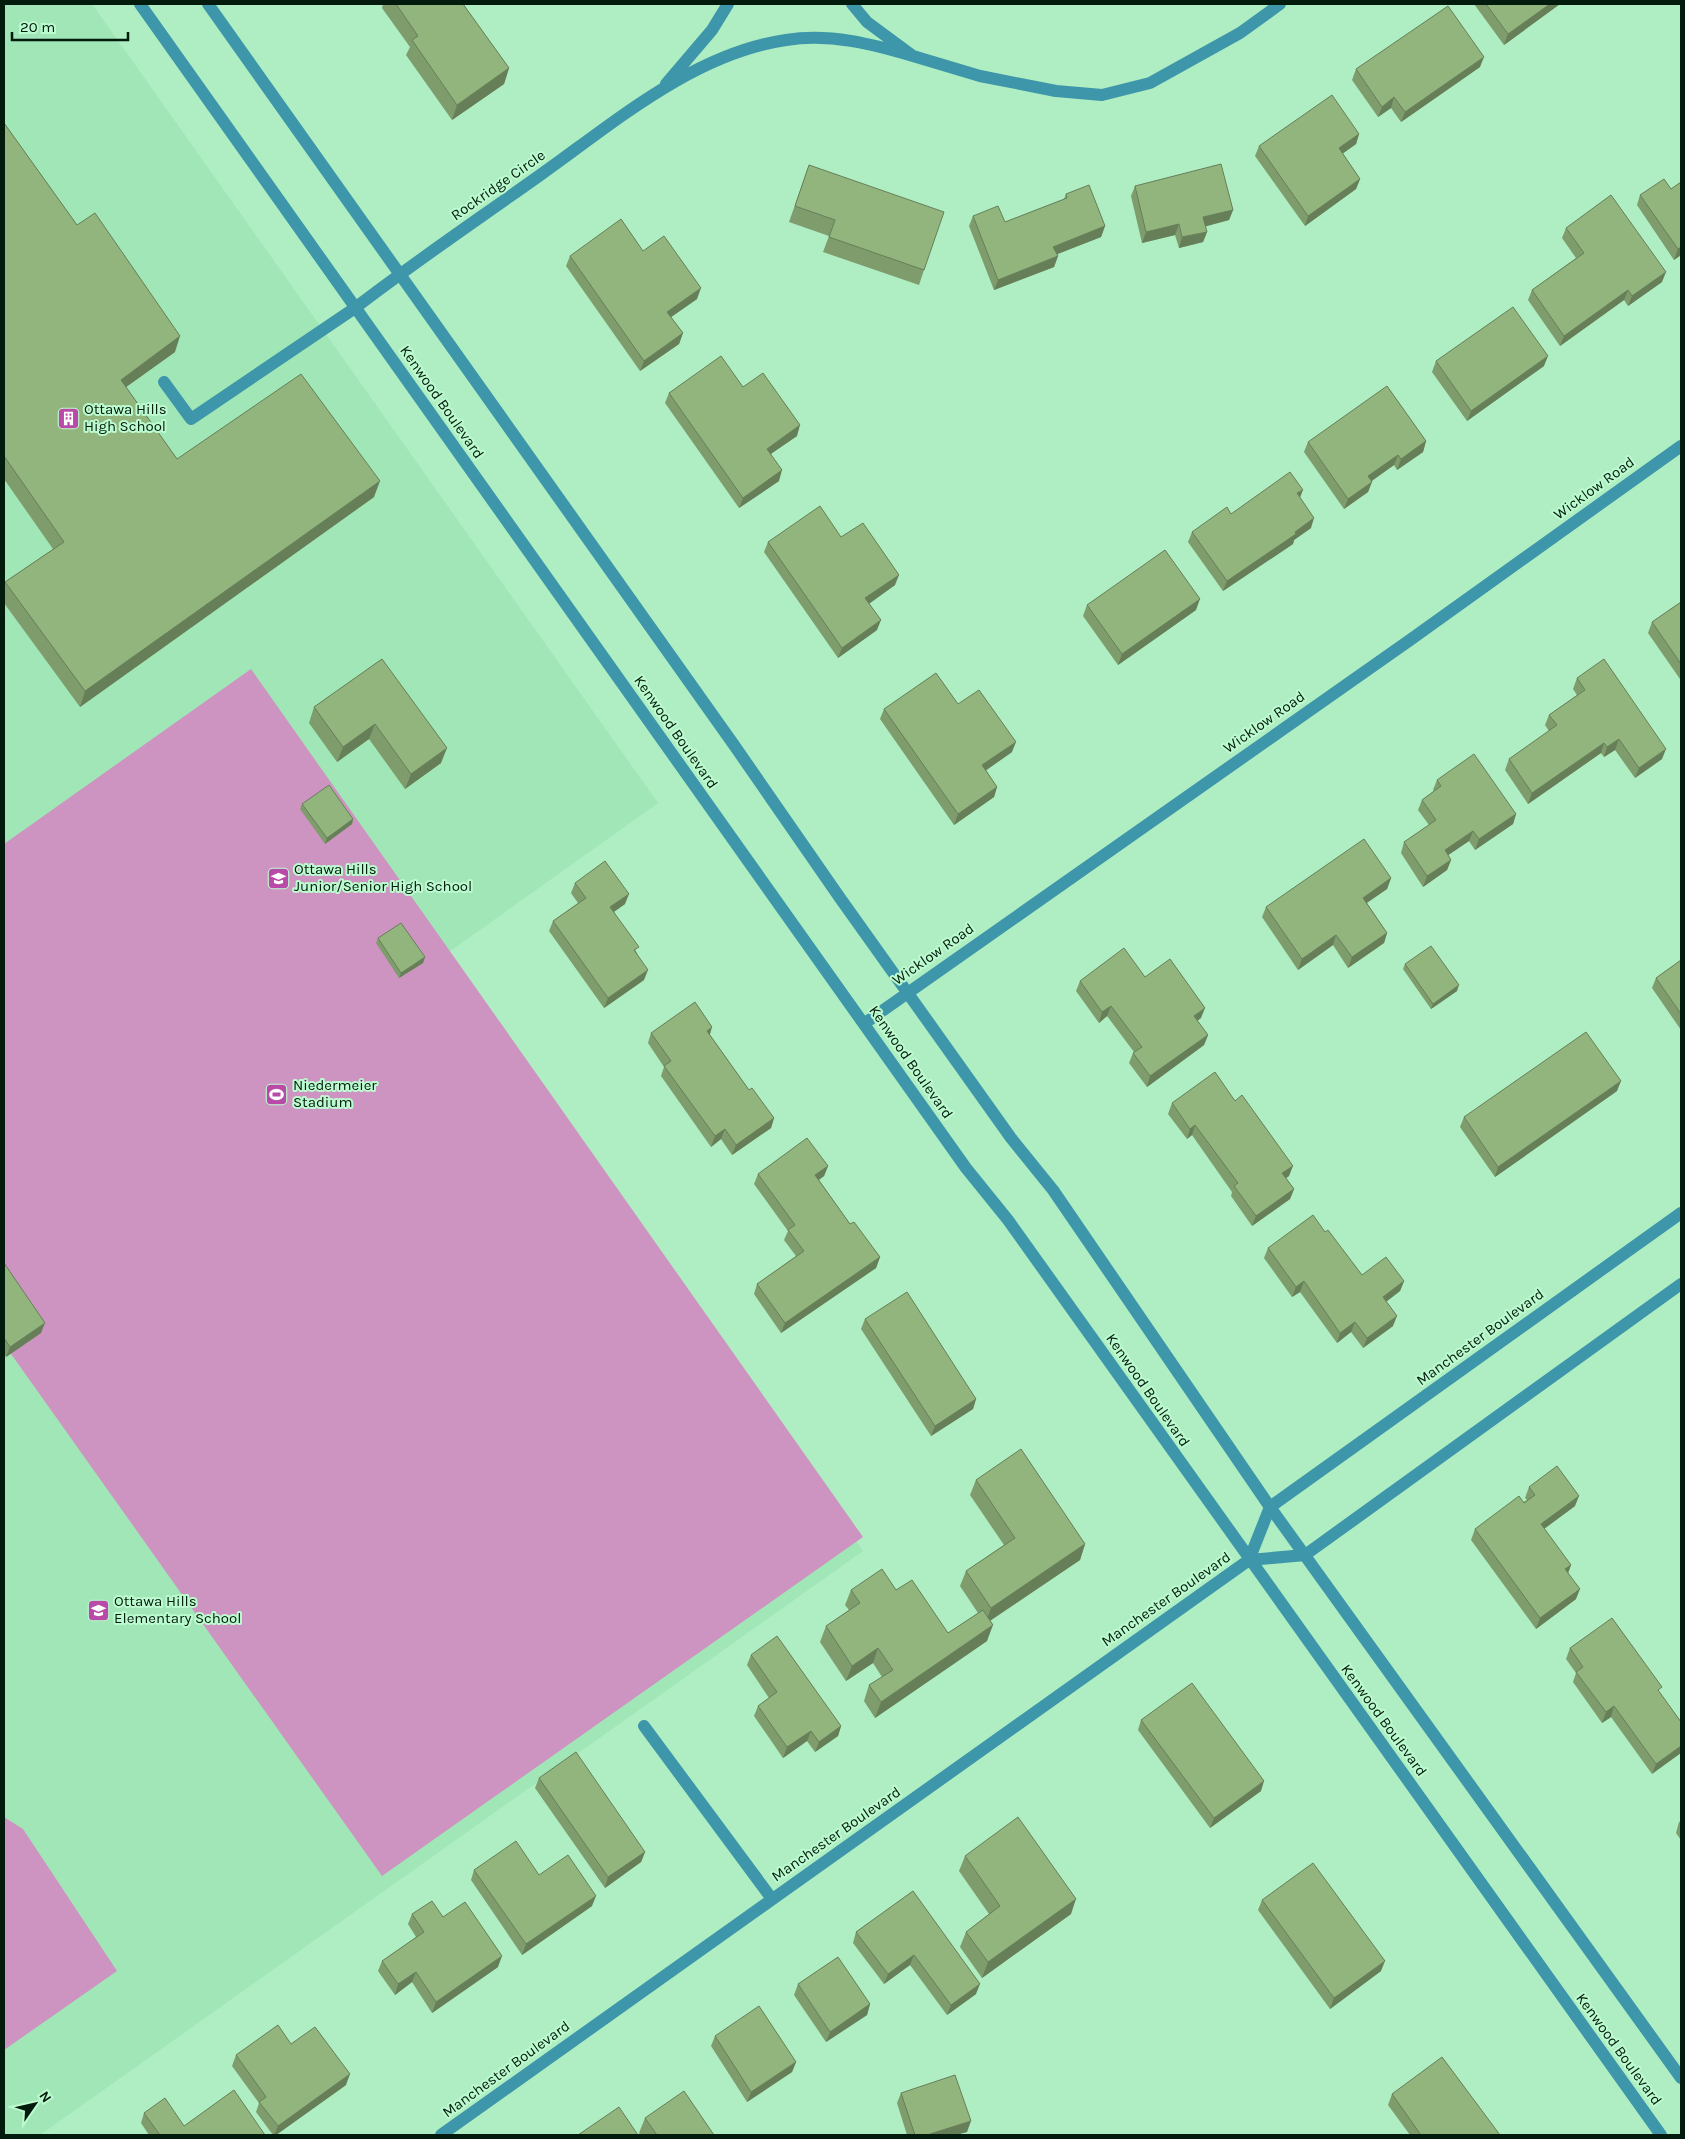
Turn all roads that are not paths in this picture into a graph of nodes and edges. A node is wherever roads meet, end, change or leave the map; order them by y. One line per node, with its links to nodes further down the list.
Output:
1 (140, 4): 9 (street, Kenwood Boulevard)
2 (208, 4): 8 (street)
3 (728, 4): 7 (street, Rockridge Circle)
4 (852, 4): 6 (street)
5 (1280, 4): 6 (street, Rockridge Circle)
6 (913, 56): 7 (street, Rockridge Circle)
7 (661, 89): 8 (street, Rockridge Circle)
8 (399, 274): 9 (street, Rockridge Circle); 12 (street)
9 (355, 308): 10 (street, Rockridge Circle); 13 (street, Kenwood Boulevard)
10 (164, 382)
11 (1681, 446): 12 (street, Wicklow Road)
12 (908, 991): 13 (street, Wicklow Road); 16 (street)
13 (865, 1023): 18 (street, Kenwood Boulevard)
14 (1681, 1213): 16 (street, Manchester Boulevard)
15 (1681, 1284): 17 (street)
16 (1270, 1507): 17 (street); 18 (street, Manchester Boulevard)
17 (1305, 1556): 18 (street, Manchester Boulevard); 21 (street)
18 (1249, 1560): 20 (street, Manchester Boulevard); 23 (street, Kenwood Boulevard)
19 (644, 1726): 20 (street)
20 (772, 1898): 22 (street, Manchester Boulevard)
21 (1681, 2078)
22 (449, 2133)
23 (1661, 2135)

